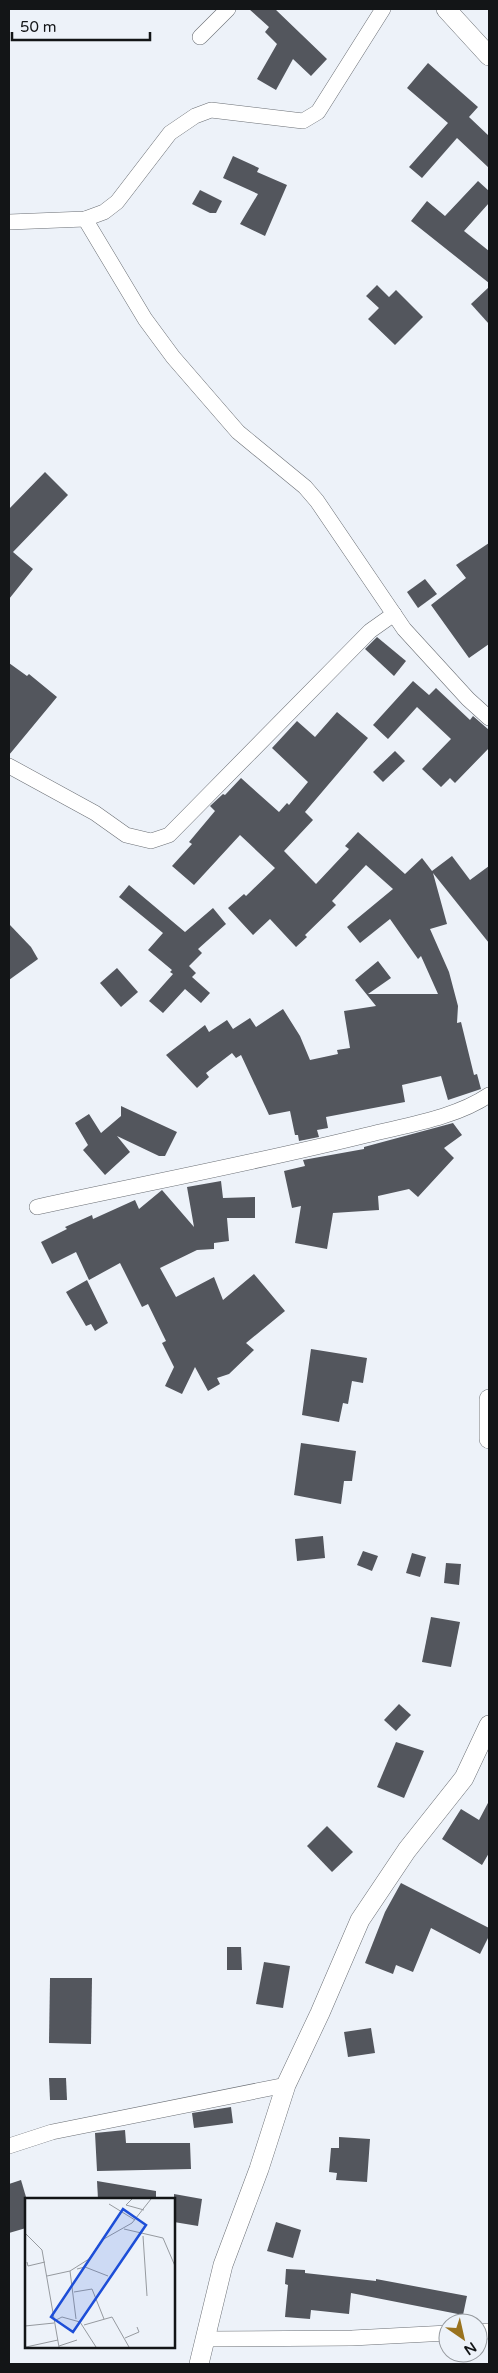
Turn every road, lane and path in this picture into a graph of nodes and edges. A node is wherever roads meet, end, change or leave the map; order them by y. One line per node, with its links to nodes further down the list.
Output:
1 (228, 9): 4 (street)
2 (383, 9): 6 (street)
3 (446, 9): 5 (street)
4 (200, 37)
5 (489, 56)
6 (85, 219): 7 (street); 8 (street)
7 (9, 222)
8 (394, 614): 9 (street); 10 (street)
9 (489, 718)
10 (9, 766)
11 (489, 1095): 12 (street)
12 (37, 1207)
13 (489, 1399): 14 (street)
14 (489, 1439)
15 (489, 1725): 16 (street)
16 (286, 2085): 17 (street); 19 (street)
17 (9, 2146)
18 (438, 2334): 19 (street)
19 (205, 2340): 20 (street)
20 (199, 2364)

